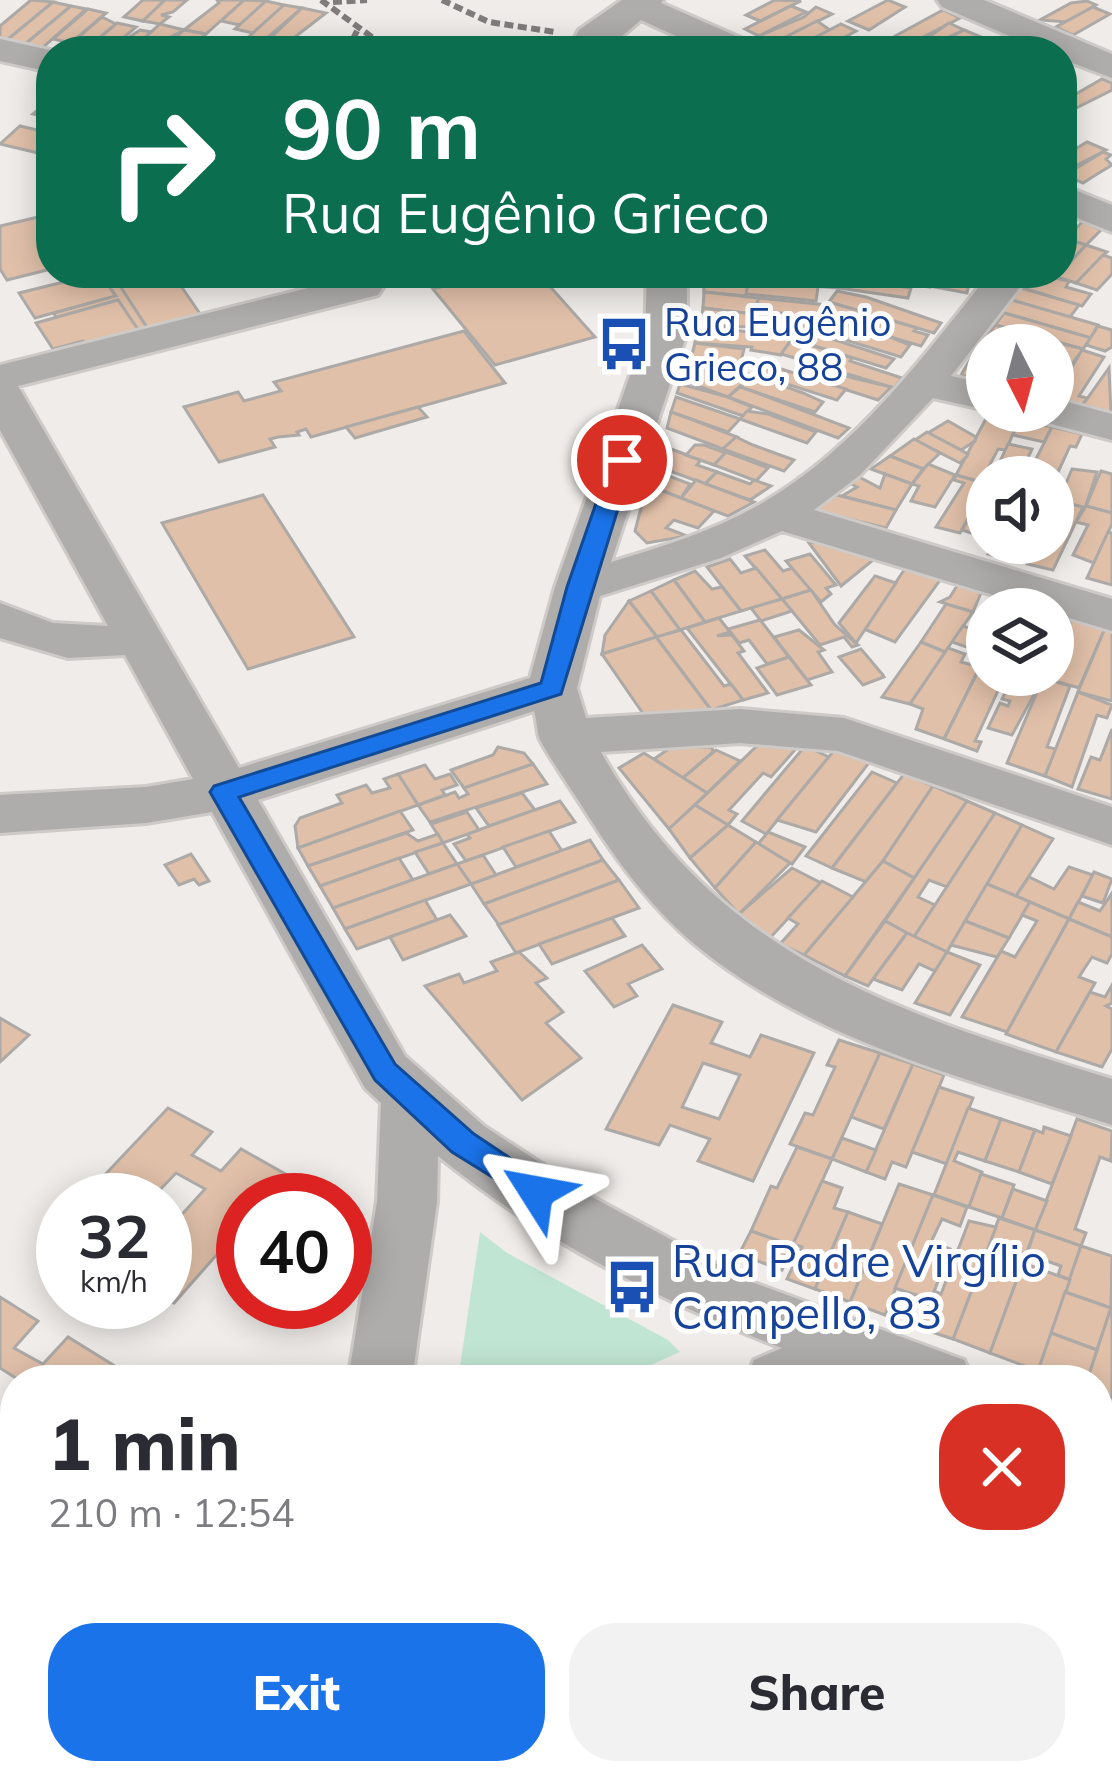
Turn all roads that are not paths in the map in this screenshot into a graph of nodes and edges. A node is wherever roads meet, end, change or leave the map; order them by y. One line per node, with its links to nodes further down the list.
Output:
1 (954, 0): 5 (street)
2 (641, 2): 3 (street); 4 (street)
3 (600, 36)
4 (709, 36)
5 (1038, 36)
6 (0, 50): 8 (street)
7 (1077, 53): 9 (street)
8 (36, 58)
9 (1112, 68)
10 (356, 288): 13 (street)
11 (667, 288): 20 (street)
12 (1000, 288): 14 (street)
13 (0, 379)
14 (926, 384): 16 (street); 19 (street)
15 (0, 391): 23 (street)
16 (966, 393)
17 (1074, 417): 18 (street)
18 (1112, 427)
19 (777, 514): 20 (street); 21 (street)
20 (579, 587): 24 (street)
21 (1112, 615)
22 (0, 620): 23 (street)
23 (139, 637): 25 (street)
24 (558, 713): 25 (street); 27 (street); 29 (street)
25 (224, 792): 26 (street); 28 (street)
26 (0, 814)
27 (1112, 826)
28 (410, 1095): 30 (street); 31 (street)
29 (1112, 1102)
30 (852, 1347): 32 (street); 33 (street)
31 (382, 1365)
32 (811, 1365)
33 (898, 1365)

